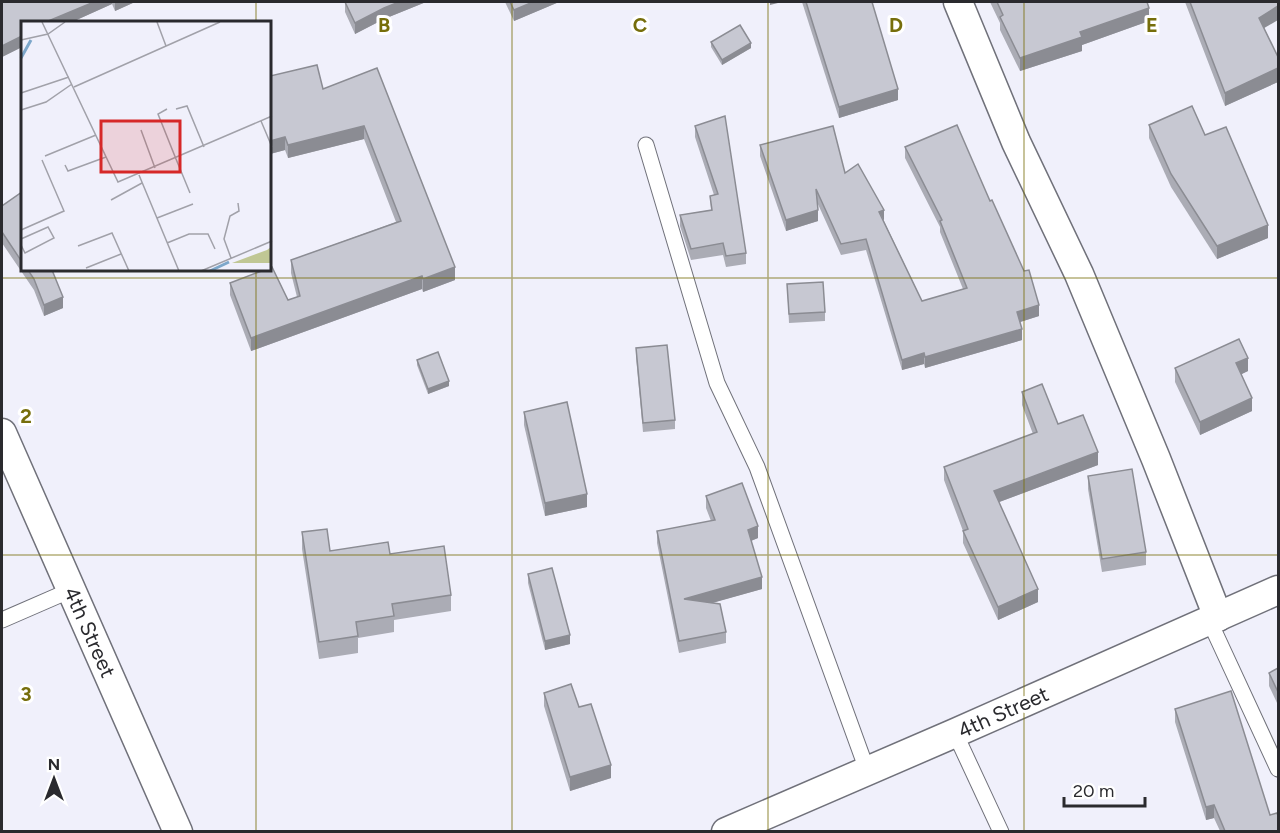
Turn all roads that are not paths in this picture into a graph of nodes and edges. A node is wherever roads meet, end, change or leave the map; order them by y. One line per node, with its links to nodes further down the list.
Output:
1 (958, 2): 6 (street)
2 (646, 145): 10 (lane)
3 (2, 433): 4 (street, 4th Street)
4 (71, 590): 7 (lane); 11 (street, 4th Street)
5 (1278, 590): 6 (street, 4th Street)
6 (1214, 619): 8 (street, 4th Street); 9 (lane)
7 (2, 620)
8 (955, 733): 10 (street, 4th Street); 13 (lane)
9 (1278, 769)
10 (867, 770): 12 (street, 4th Street)
11 (178, 831)
12 (726, 831)
13 (1001, 831)

